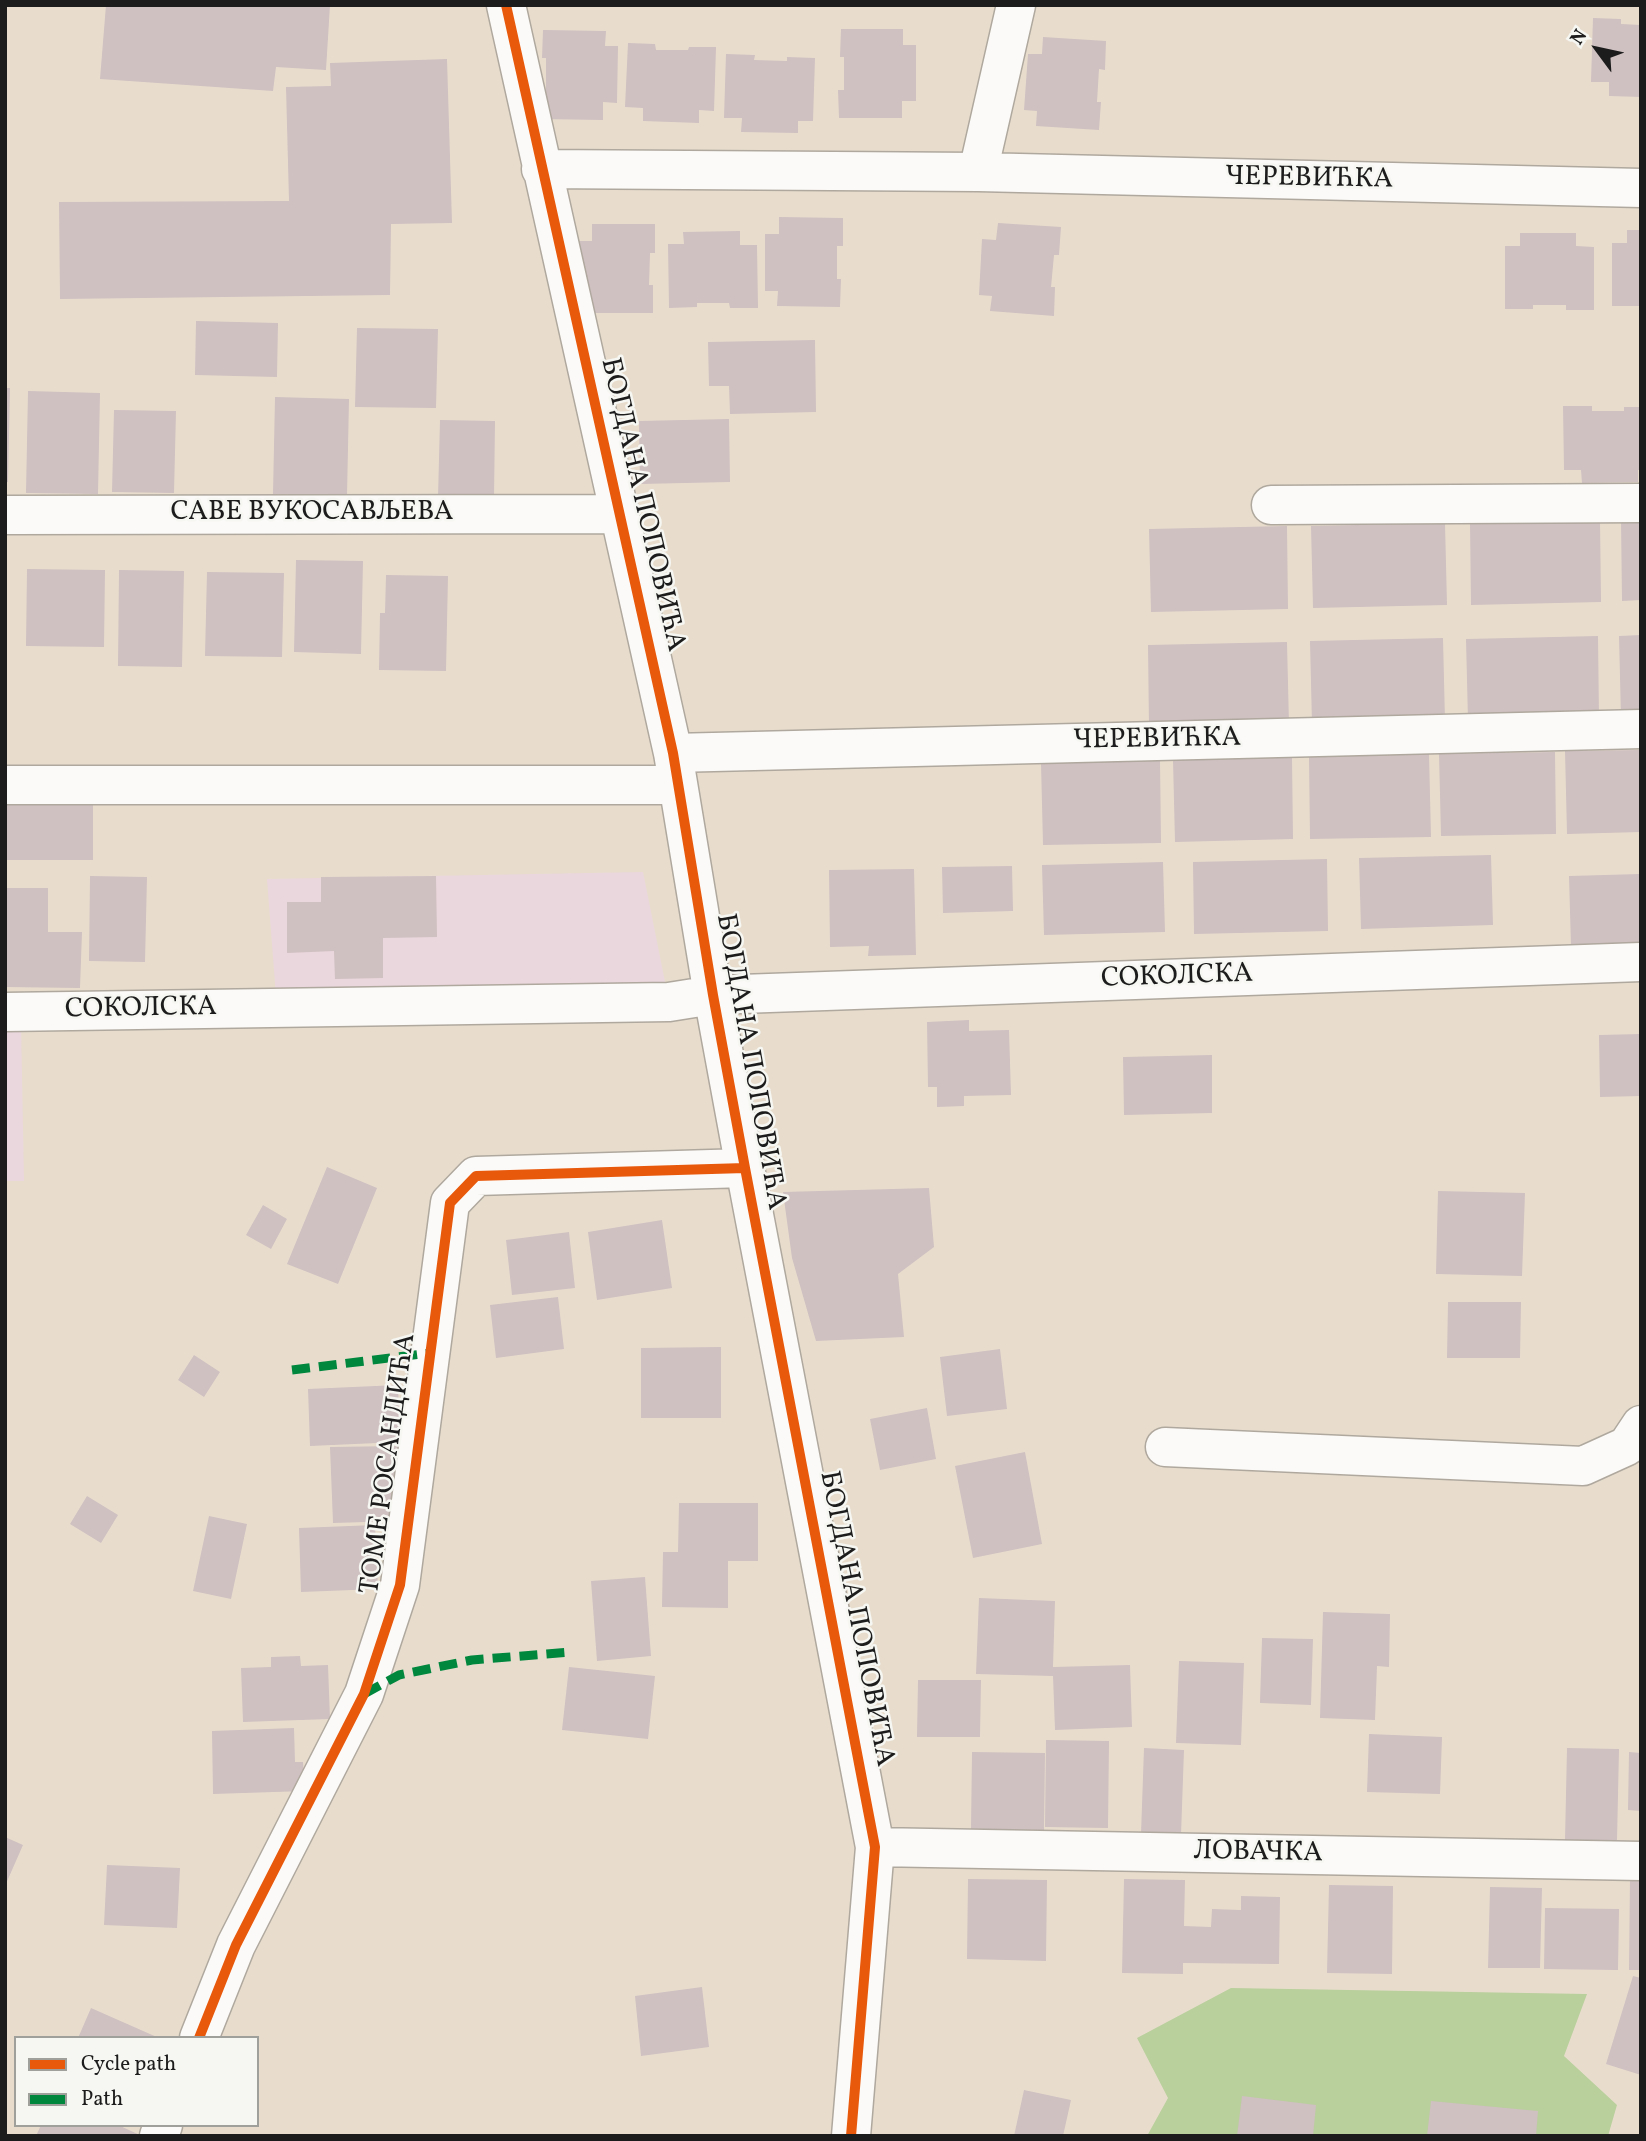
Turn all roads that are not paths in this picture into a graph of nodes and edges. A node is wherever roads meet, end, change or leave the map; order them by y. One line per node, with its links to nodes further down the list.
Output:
1 (506, 5): 3 (street, БОГДАНА ПОПОВИЋА)
2 (1016, 5): 4 (street)
3 (541, 169): 4 (street); 8 (street, БОГДАНА ПОПОВИЋА)
4 (978, 172): 5 (street, ЧЕРЕВИЋКА)
5 (1641, 188)
6 (1641, 503): 7 (street)
7 (1271, 505)
8 (619, 514): 9 (street, САВЕ ВУКОСАВЉЕВА); 11 (street, БОГДАНА ПОПОВИЋА)
9 (5, 515)
10 (1641, 729): 11 (street, ЧЕРЕВИЋКА)
11 (676, 769): 12 (street, ЧЕРЕВИЋКА); 14 (street, БОГДАНА ПОПОВИЋА)
12 (5, 785)
13 (1641, 962): 14 (street, СОКОЛСКА)
14 (713, 995): 15 (street, СОКОЛСКА); 16 (street, БОГДАНА ПОПОВИЋА)
15 (5, 1012)
16 (745, 1168): 19 (street, БОГДАНА ПОПОВИЋА); 21 (street, ТОМЕ РОСАНДИЋА)
17 (1634, 1435): 18 (street)
18 (1165, 1447)
19 (875, 1847): 20 (street, ЛОВАЧКА); 22 (street, БОГДАНА ПОПОВИЋА)
20 (1641, 1861)
21 (200, 2036)
22 (851, 2136)

